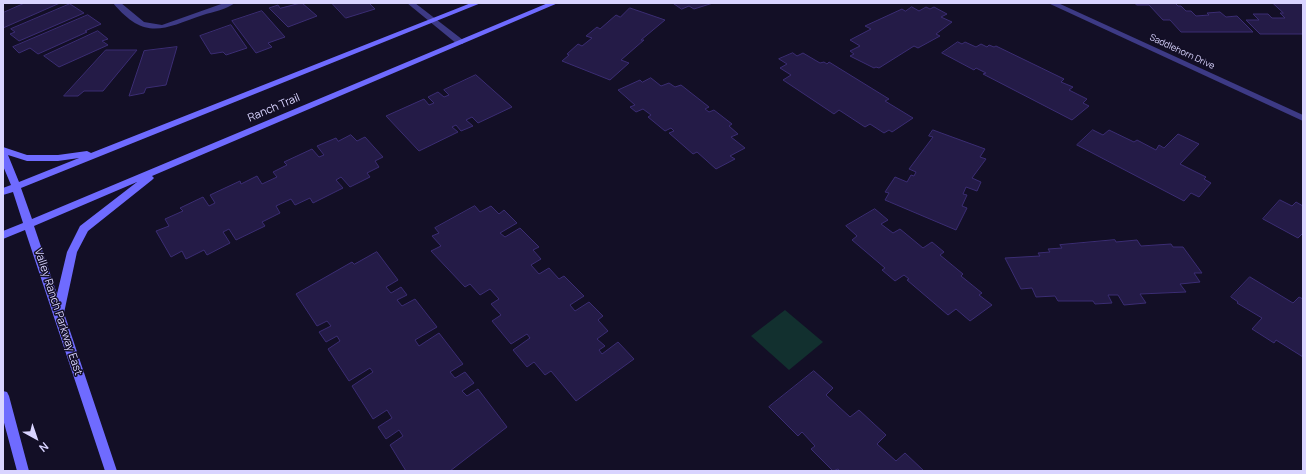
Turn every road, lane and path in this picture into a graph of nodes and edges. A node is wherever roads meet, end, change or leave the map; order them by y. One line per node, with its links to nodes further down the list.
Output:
1 (117, 3): 2 (street)
2 (230, 3)
3 (411, 3): 7 (street)
4 (477, 3): 7 (main road, Ranch Trail)
5 (554, 3): 8 (main road, Ranch Trail)
6 (1052, 3): 9 (street, Saddlehorn Drive)
7 (432, 21): 8 (street); 11 (main road, Ranch Trail)
8 (460, 42): 13 (main road, Ranch Trail)
9 (1303, 118)
10 (3, 150): 11 (main road)
11 (101, 153): 14 (main road, Ranch Trail)
12 (3, 154): 14 (main road, Valley Ranch Parkway East)
13 (163, 168): 16 (main road, Ranch Trail); 18 (main road)
14 (16, 187): 15 (main road, Ranch Trail); 16 (main road, Valley Ranch Parkway East)
15 (3, 192)
16 (28, 225): 17 (main road, Ranch Trail); 18 (main road, Valley Ranch Parkway East)
17 (3, 235)
18 (58, 314): 21 (main road, Valley Ranch Parkway East)
19 (3, 396): 20 (main road)
20 (23, 471)
21 (111, 471)

